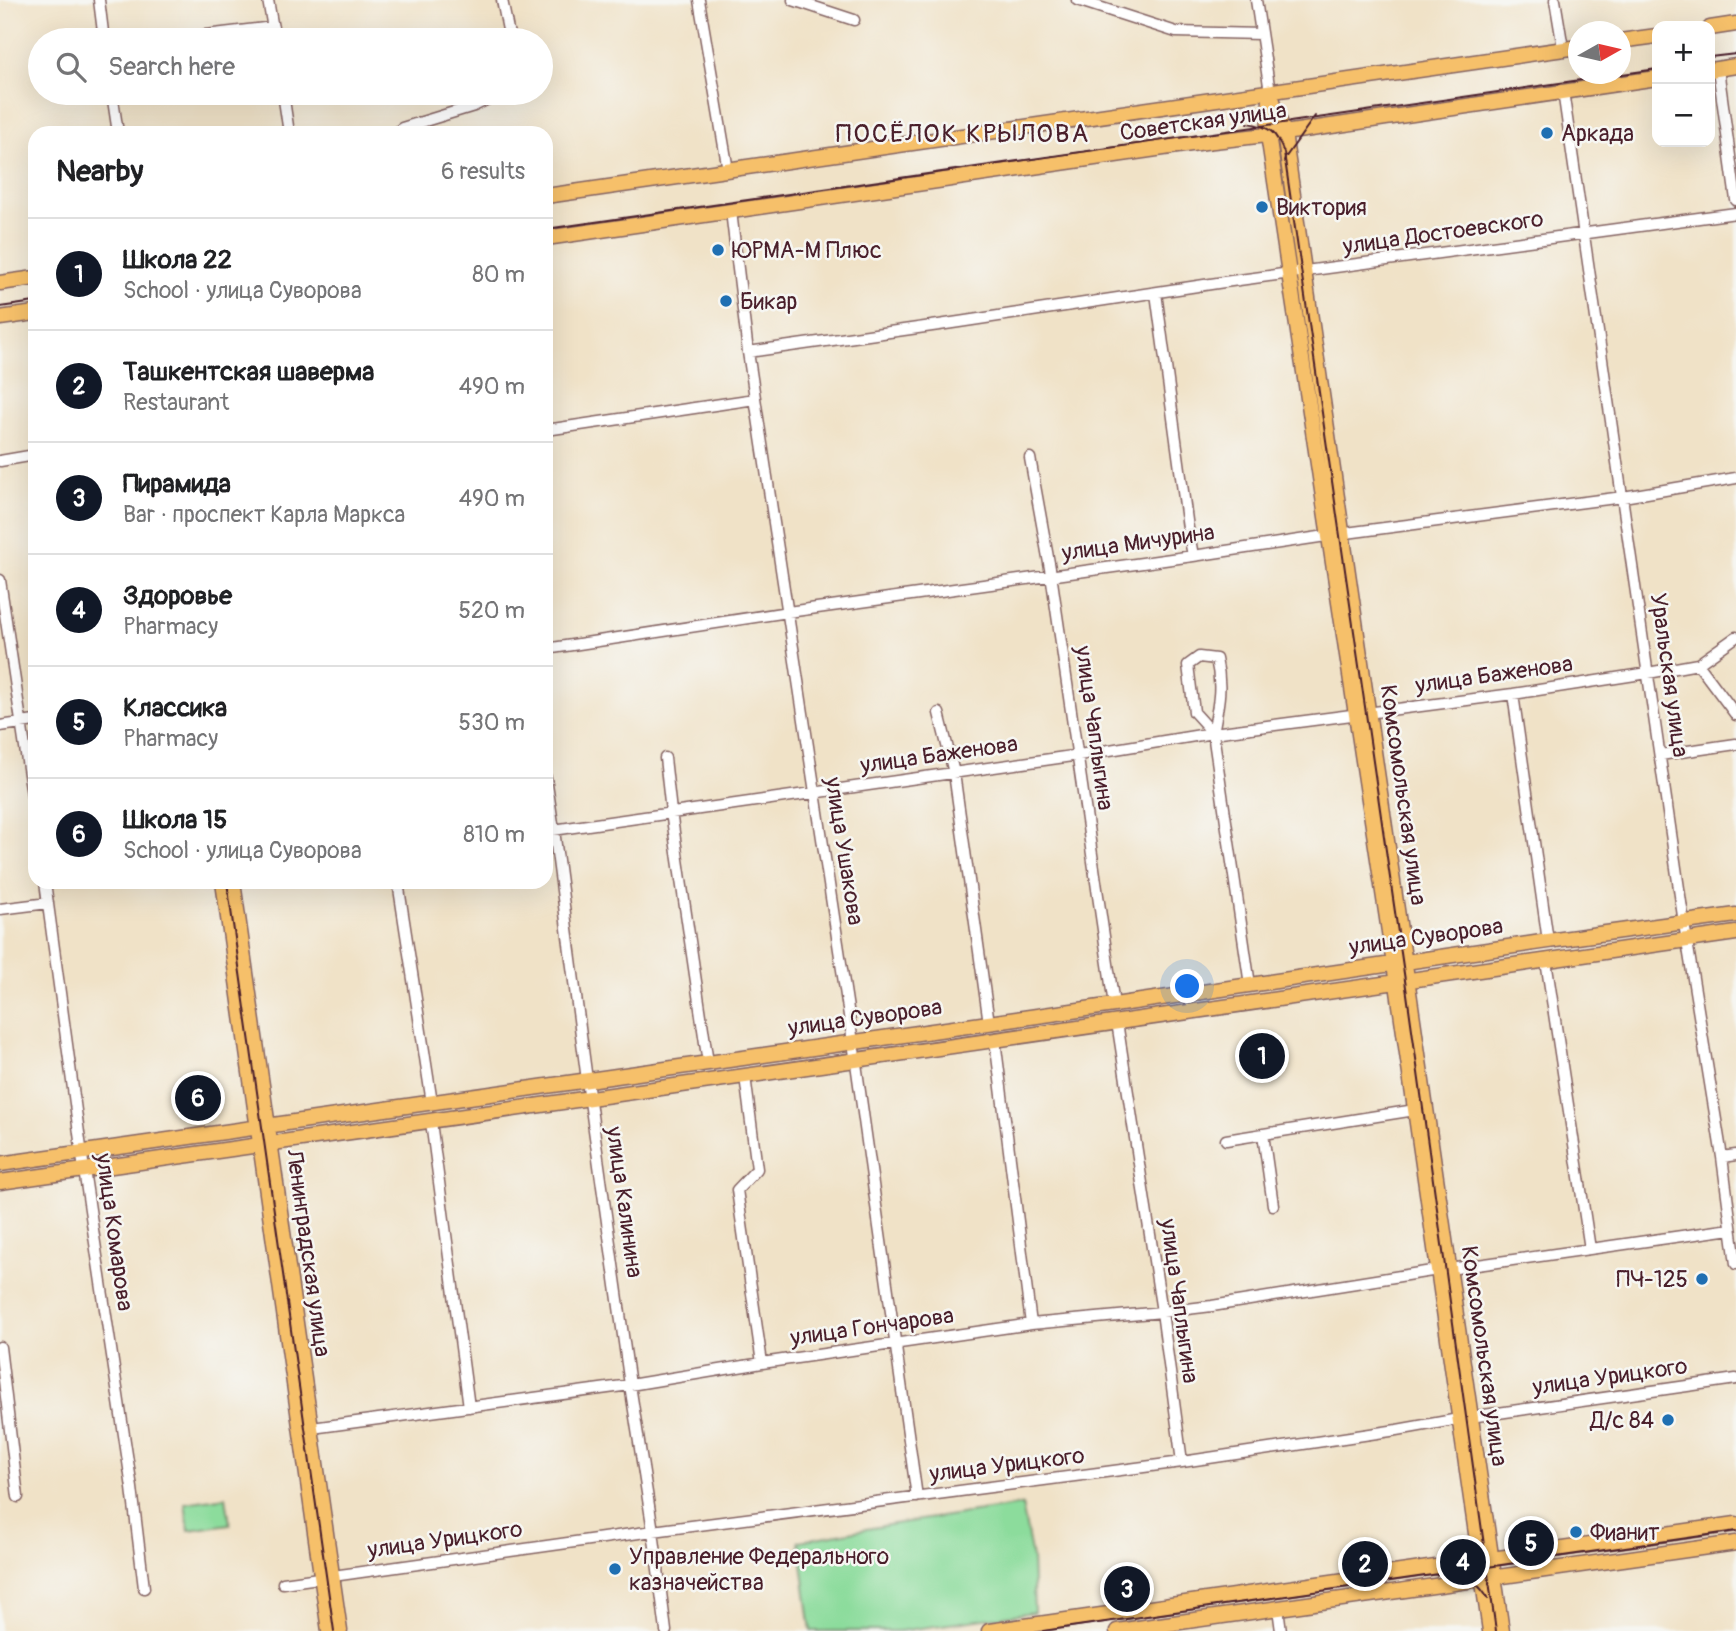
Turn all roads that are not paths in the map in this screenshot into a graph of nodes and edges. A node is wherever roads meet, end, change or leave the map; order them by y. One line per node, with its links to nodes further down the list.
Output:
1 (99, 0): 12 (street)
2 (268, 0): 11 (street)
3 (502, 0): 14 (street)
4 (699, 0): 35 (street)
5 (793, 0): 9 (street)
6 (1077, 0): 16 (street)
7 (1256, 0): 16 (street, Комсомольская улица)
8 (1555, 0): 19 (street)
9 (854, 20)
10 (1736, 24): 15 (main road)
11 (273, 26): 13 (street)
12 (102, 28)
13 (257, 28)
14 (508, 28)
15 (1715, 28)
16 (1261, 34): 26 (street, Комсомольская улица)
17 (1652, 37): 18 (main road)
18 (1631, 40)
19 (1563, 48): 20 (main road, Советская улица); 26 (main road, Советская улица)
20 (1568, 48)
21 (1736, 66): 22 (main road)
22 (1715, 67)
23 (1652, 79): 25 (main road, Советская улица)
24 (1715, 84): 37 (street)
25 (1563, 91): 33 (main road, Советская улица); 40 (street, Уральская улица)
26 (1270, 92): 33 (main road, Комсомольская улица); 34 (main road, Комсомольская улица); 35 (main road, Советская улица)
27 (114, 105): 30 (street)
28 (285, 105): 31 (street)
29 (476, 105): 32 (street)
30 (117, 126)
31 (288, 126)
32 (409, 126)
33 (1284, 133): 34 (main road, Советская улица); 42 (main road, Комсомольская улица)
34 (1268, 135): 38 (main road, Советская улица); 43 (main road, Комсомольская улица)
35 (728, 170): 36 (main road, Советская улица)
36 (553, 195)
37 (1736, 201)
38 (731, 211): 41 (main road, Советская улица); 49 (street, улица Ушакова)
39 (1736, 213): 40 (street, улица Достоевского)
40 (1585, 234): 42 (street, улица Достоевского); 56 (street, Уральская улица)
41 (553, 237)
42 (1304, 272): 43 (street, улица Достоевского); 57 (main road, Комсомольская улица)
43 (1289, 273): 46 (street, улица Достоевского); 57 (main road, Комсомольская улица)
44 (28, 279): 45 (main road)
45 (0, 283)
46 (1156, 293): 49 (street, улица Достоевского); 58 (street)
47 (28, 314): 48 (main road)
48 (0, 318)
49 (748, 352): 50 (street, улица Ушакова)
50 (755, 399): 51 (street); 61 (street, улица Ушакова)
51 (553, 429)
52 (28, 456): 54 (street)
53 (1030, 458): 59 (street, улица Чаплыгина)
54 (0, 461)
55 (1736, 478): 56 (street, улица Мичурина)
56 (1623, 497): 57 (street, улица Мичурина); 65 (street, Уральская улица)
57 (1336, 534): 58 (street, улица Мичурина); 68 (main road, Комсомольская улица)
58 (1193, 556): 59 (street, улица Мичурина)
59 (1051, 574): 61 (street, улица Мичурина); 75 (street, улица Чаплыгина)
60 (0, 580): 71 (street)
61 (788, 611): 63 (street, улица Мичурина); 80 (street, улица Ушакова)
62 (1736, 637): 64 (street, улица Баженова)
63 (553, 648)
64 (1698, 664): 65 (street, улица Баженова); 69 (street)
65 (1648, 673): 66 (street, улица Баженова); 76 (street, Уральская улица)
66 (1513, 694): 68 (street, улица Баженова); 94 (street)
67 (939, 712): 79 (street)
68 (1362, 713): 73 (street, улица Баженова); 96 (main road, Комсомольская улица)
69 (1736, 715)
70 (28, 722): 71 (street)
71 (21, 723): 72 (street); 78 (street)
72 (0, 726)
73 (1213, 733): 73 (street); 75 (street, улица Баженова); 98 (street)
74 (1736, 744): 76 (street)
75 (1079, 755): 79 (street, улица Баженова); 99 (street, улица Чаплыгина)
76 (1660, 755): 91 (street, Уральская улица)
77 (665, 758): 81 (street)
78 (28, 769)
79 (954, 773): 80 (street, улица Баженова); 101 (street)
80 (815, 792): 81 (street, улица Баженова); 103 (street, улица Ушакова)
81 (671, 812): 82 (street, улица Баженова); 105 (street)
82 (553, 830)
83 (553, 850): 107 (street, улица Калинина)
84 (46, 889): 88 (street, улица Комарова)
85 (224, 889): 112 (main road, Ленинградская улица)
86 (234, 889): 112 (main road, Ленинградская улица)
87 (399, 889): 109 (street)
88 (48, 903): 89 (street); 116 (street, улица Комарова)
89 (0, 909)
90 (1736, 915): 91 (main road, улица Суворова)
91 (1685, 923): 93 (street, Уральская улица); 94 (main road, улица Суворова)
92 (1736, 933): 93 (main road, улица Суворова)
93 (1688, 940): 95 (main road, улица Суворова); 118 (street, Уральская улица)
94 (1548, 941): 96 (main road, улица Суворова)
95 (1546, 961): 97 (main road, улица Суворова); 124 (street)
96 (1399, 963): 97 (main road, Комсомольская улица); 98 (main road, улица Суворова)
97 (1402, 981): 100 (main road, улица Суворова); 110 (main road, Комсомольская улица); 126 (main road, Комсомольская улица)
98 (1250, 985): 99 (main road, улица Суворова)
99 (1114, 1005): 101 (main road, улица Суворова)
100 (1117, 1022): 102 (main road, улица Суворова); 127 (street, улица Чаплыгина)
101 (989, 1023): 103 (main road, улица Суворова)
102 (995, 1040): 104 (main road, улица Суворова); 128 (street)
103 (853, 1042): 104 (street, улица Ушакова); 105 (main road, улица Суворова)
104 (856, 1060): 106 (main road, улица Суворова); 129 (street, улица Ушакова)
105 (708, 1063): 107 (main road, улица Суворова)
106 (745, 1076): 108 (main road, улица Суворова); 131 (street)
107 (587, 1080): 108 (street, улица Калинина); 109 (main road, улица Суворова)
108 (589, 1097): 111 (main road, улица Суворова); 133 (street, улица Калинина)
109 (432, 1103): 112 (main road, улица Суворова)
110 (1415, 1110): 113 (street); 126 (main road, Комсомольская улица)
111 (431, 1122): 115 (main road, улица Суворова); 135 (street)
112 (263, 1127): 115 (main road, Ленинградская улица); 116 (main road, улица Суворова)
113 (1263, 1134): 114 (street); 122 (street)
114 (1226, 1140)
115 (265, 1144): 120 (main road, улица Суворова); 137 (main road, Ленинградская улица); 145 (main road, Ленинградская улица)
116 (82, 1153): 119 (main road, улица Суворова); 120 (street, улица Комарова)
117 (1736, 1155): 118 (street)
118 (1722, 1157): 123 (street, Уральская улица)
119 (0, 1164)
120 (84, 1170): 121 (main road, улица Суворова); 148 (street, улица Комарова)
121 (0, 1182)
122 (1273, 1205)
123 (1731, 1228): 124 (street, улица Гончарова); 125 (street, Уральская улица)
124 (1590, 1249): 126 (street, улица Гончарова)
125 (1736, 1264)
126 (1444, 1269): 127 (street, улица Гончарова); 136 (main road, Комсомольская улица)
127 (1161, 1312): 128 (street, улица Гончарова); 138 (street, улица Чаплыгина)
128 (1031, 1324): 129 (street, улица Гончарова)
129 (895, 1345): 131 (street, улица Гончарова); 140 (street, улица Ушакова)
130 (0, 1347): 134 (street)
131 (762, 1363): 133 (street, улица Гончарова)
132 (1736, 1379): 136 (street, улица Урицкого)
133 (630, 1385): 135 (street, улица Гончарова); 142 (street, улица Калинина)
134 (3, 1403): 139 (street)
135 (469, 1407): 137 (street, улица Гончарова)
136 (1465, 1418): 138 (street, улица Урицкого); 144 (main road, Комсомольская улица)
137 (312, 1428): 145 (main road, Ленинградская улица)
138 (1182, 1462): 140 (street, улица Урицкого)
139 (18, 1497)
140 (917, 1497): 142 (street, улица Урицкого)
141 (1736, 1524): 144 (main road)
142 (653, 1531): 145 (street, улица Урицкого); 152 (street, улица Калинина)
143 (1736, 1543): 146 (main road)
144 (1485, 1559): 146 (main road, Комсомольская улица); 153 (main road)
145 (327, 1576): 147 (street, улица Урицкого); 150 (main road, Ленинградская улица); 151 (main road, Ленинградская улица)
146 (1488, 1578): 149 (main road); 156 (main road, Комсомольская улица); 157 (main road, Комсомольская улица)
147 (283, 1583)
148 (144, 1588)
149 (1278, 1608): 154 (main road); 155 (street)
150 (329, 1631)
151 (340, 1631)
152 (666, 1631)
153 (989, 1631)
154 (1117, 1631)
155 (1281, 1631)
156 (1490, 1631)
157 (1502, 1631)

